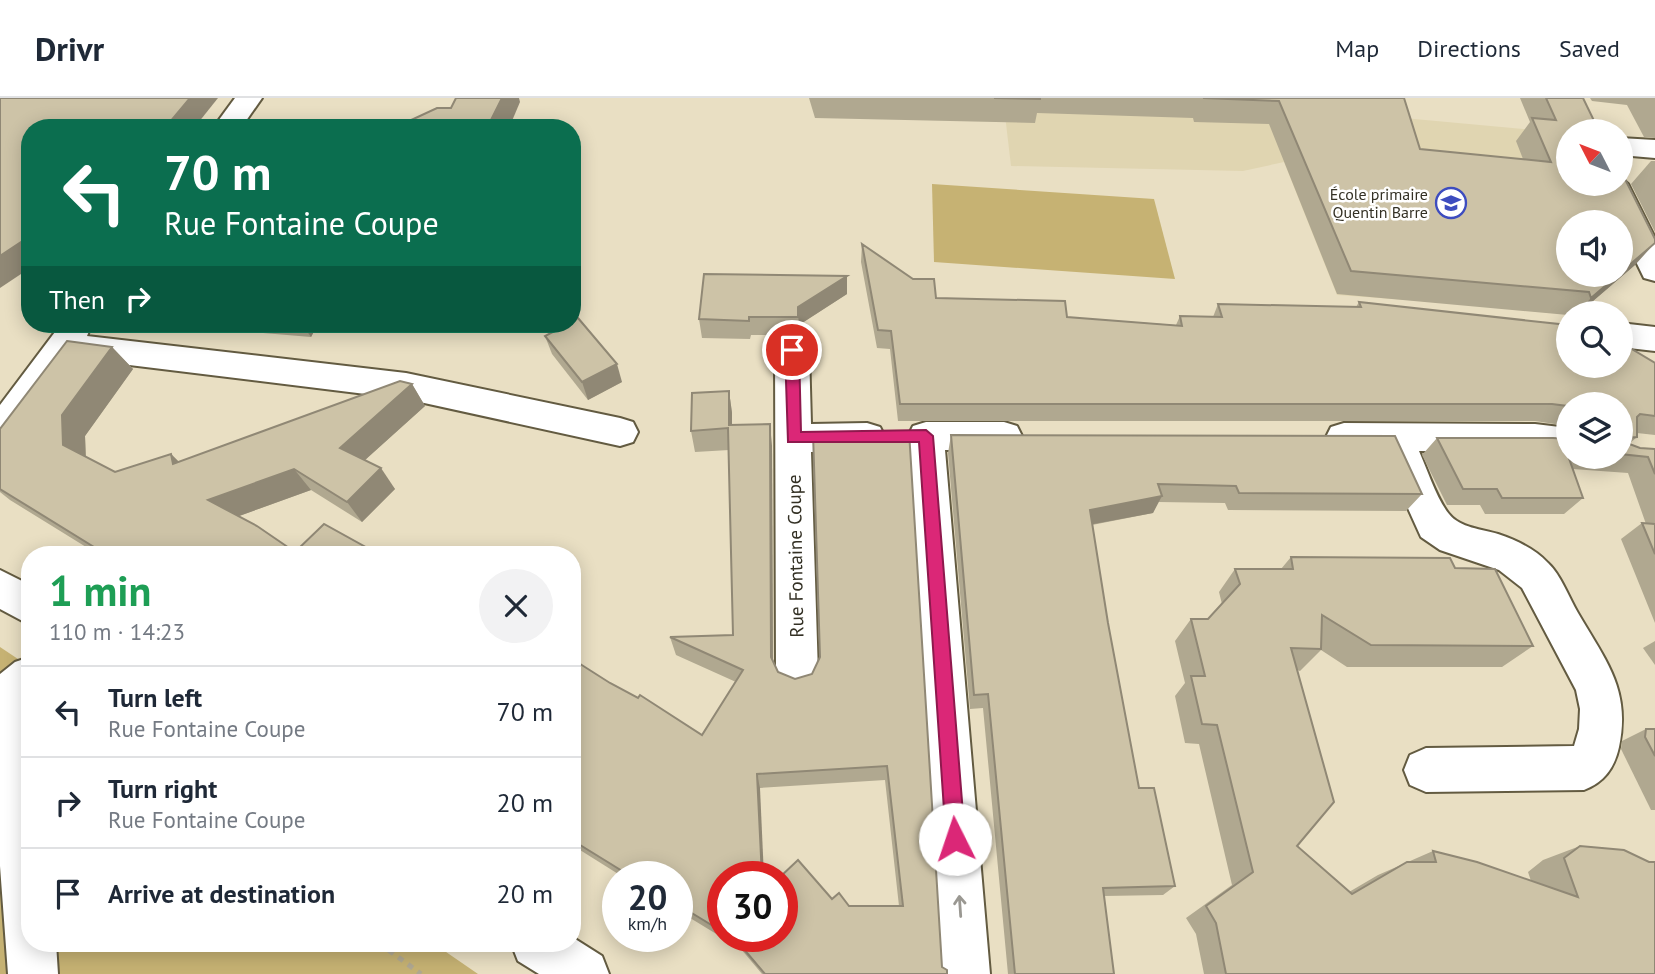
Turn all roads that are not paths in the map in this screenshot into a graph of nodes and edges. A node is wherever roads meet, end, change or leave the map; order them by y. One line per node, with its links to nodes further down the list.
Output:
1 (249, 98): 2 (street)
2 (234, 119)
3 (1633, 147): 4 (street)
4 (1655, 149)
5 (1620, 196): 6 (street)
6 (1655, 270)
7 (71, 335): 11 (street); 12 (street)
8 (1633, 336): 9 (street)
9 (1655, 339)
10 (792, 350): 16 (street, Rue Fontaine Coupe)
11 (0, 432)
12 (620, 432)
13 (926, 436): 14 (street); 16 (street); 29 (street, one-way to 13)
14 (1036, 436)
15 (1312, 437): 17 (street)
16 (793, 438): 21 (street, Rue Fontaine Coupe)
17 (1394, 438): 18 (street); 23 (street)
18 (1556, 441)
19 (0, 587): 20 (street)
20 (21, 601)
21 (797, 674)
22 (21, 683): 24 (street)
23 (1426, 770)
24 (21, 836)
25 (31, 952): 27 (street)
26 (550, 952): 28 (street)
27 (33, 974)
28 (584, 974)
29 (965, 974)

